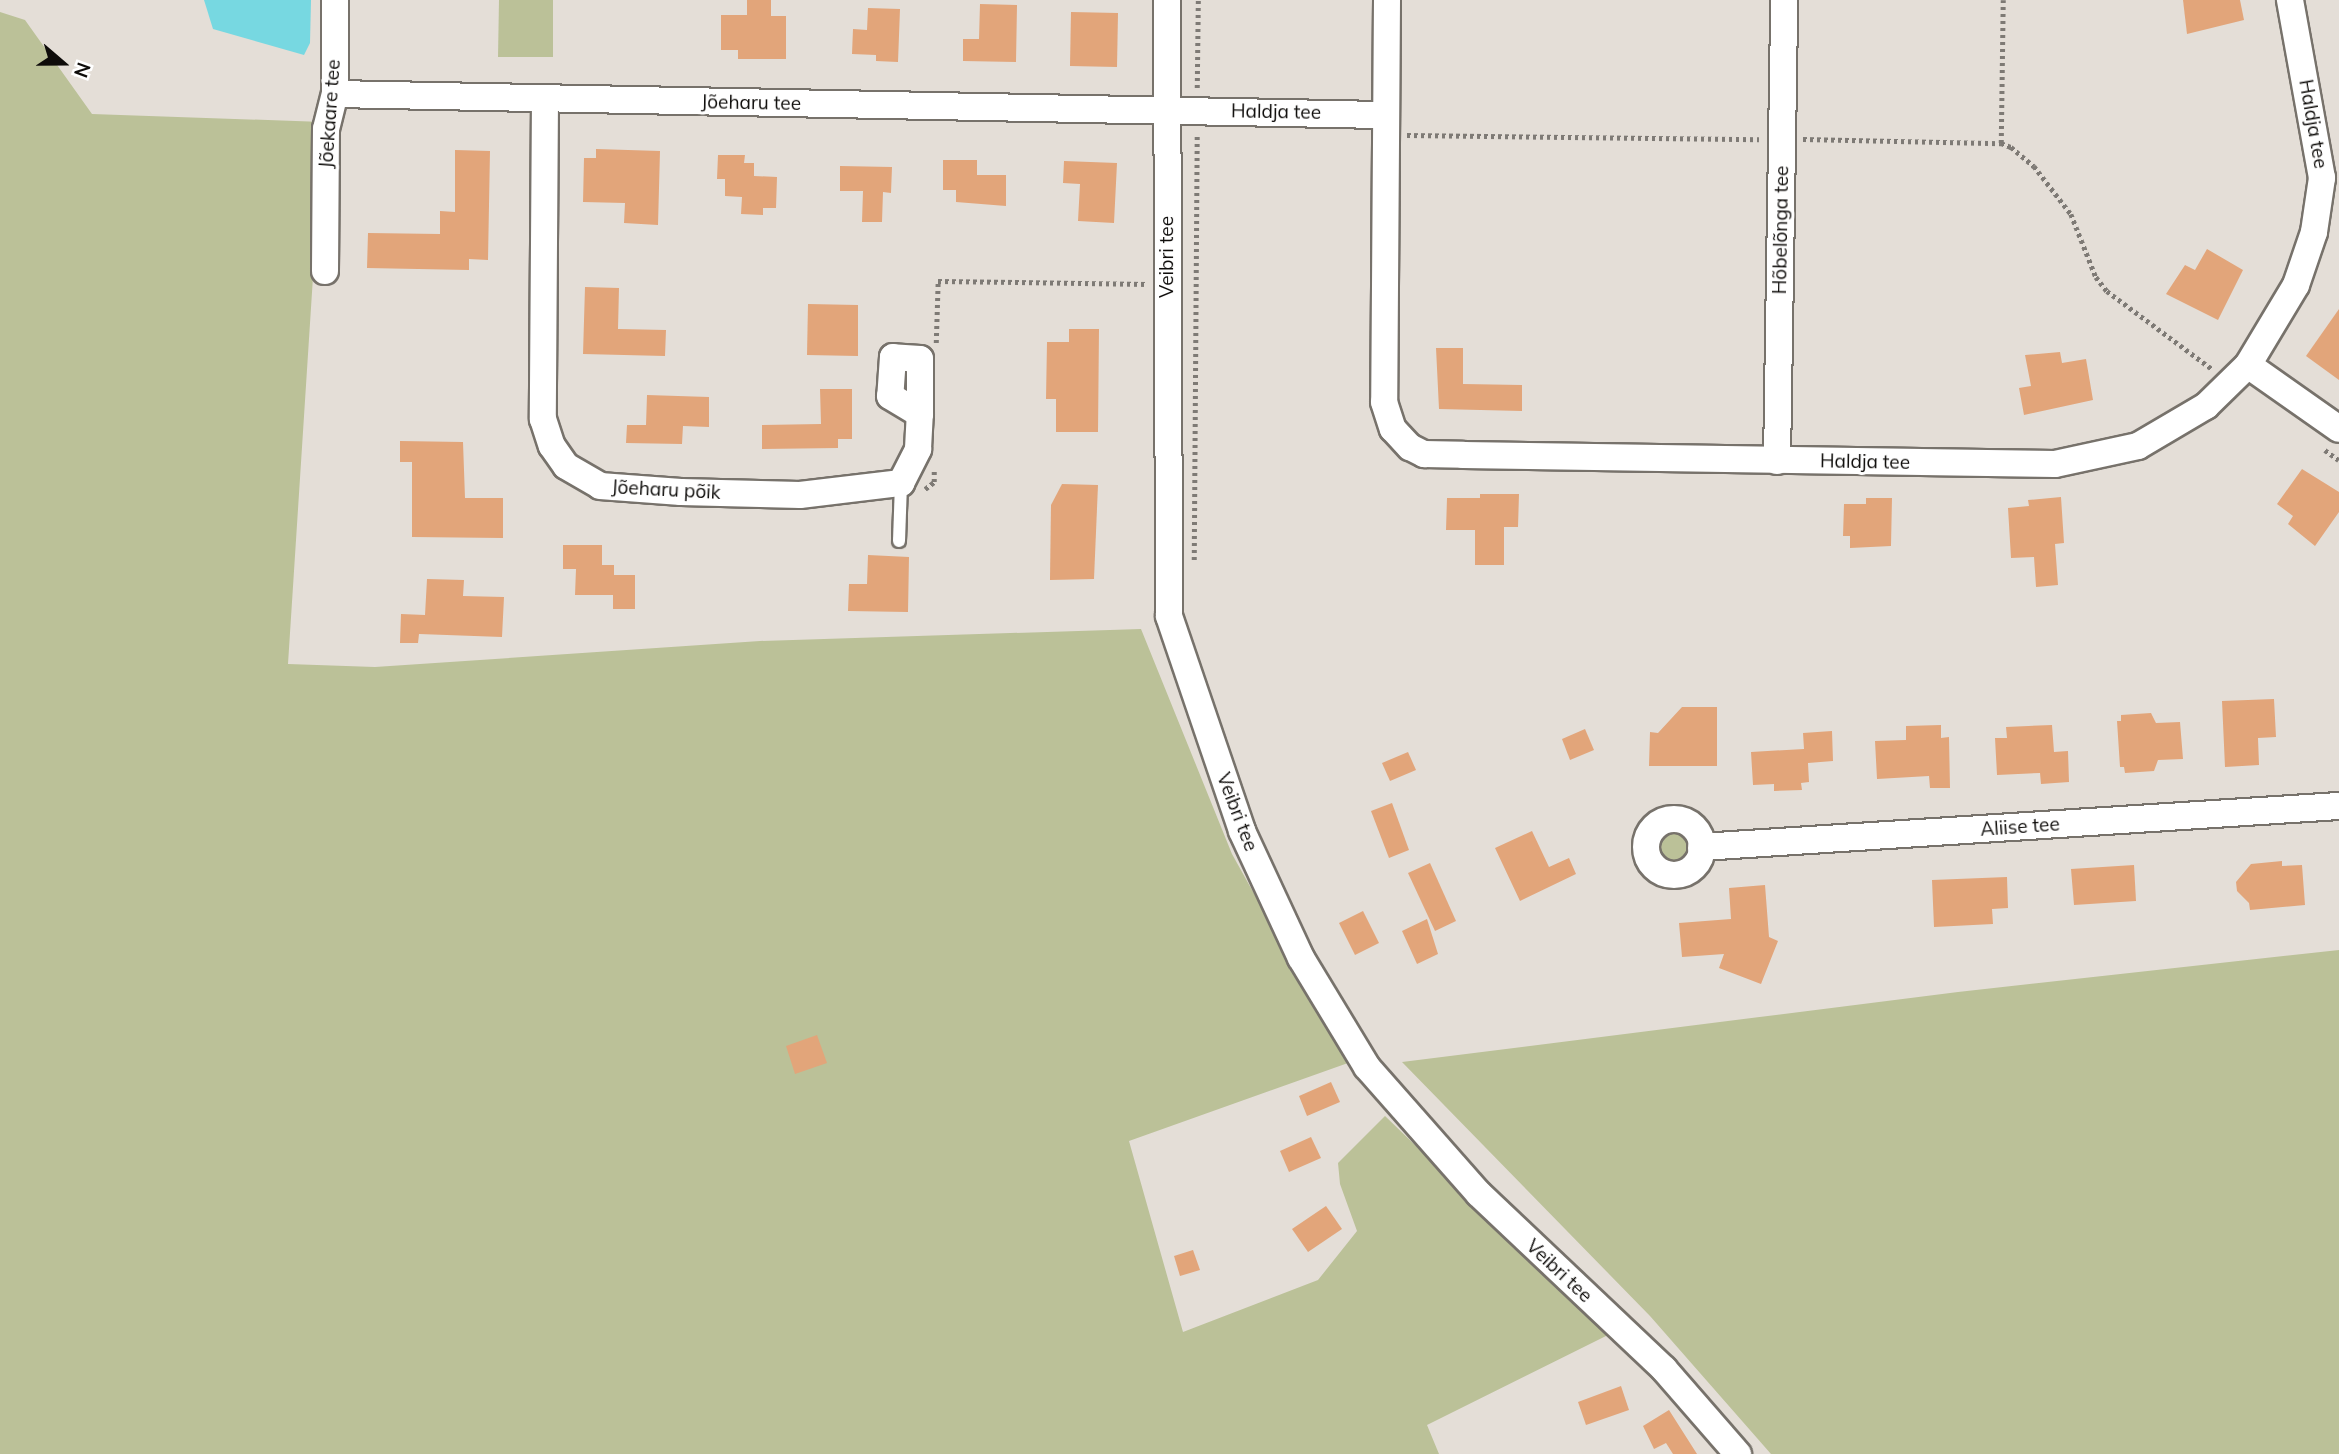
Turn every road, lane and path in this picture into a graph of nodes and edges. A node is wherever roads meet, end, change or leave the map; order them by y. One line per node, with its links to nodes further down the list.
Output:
1 (335, 0): 8 (street, Jõekaare tee)
2 (1167, 0): 10 (street, Veibri tee)
3 (1198, 0): 11 (path)
4 (1387, 0): 12 (street, Haldja tee)
5 (1784, 0): 14 (street, Hõbelõnga tee)
6 (2003, 0): 15 (path)
7 (2290, 0): 20 (street, Haldja tee)
8 (335, 94): 9 (street, Jõeharu tee); 16 (street, Jõekaare tee)
9 (545, 99): 10 (street, Jõeharu tee); 27 (street, Jõeharu põik)
10 (1167, 111): 11 (street, Haldja tee); 32 (street, Veibri tee)
11 (1196, 121): 12 (street, Haldja tee); 13 (path); 29 (path)
12 (1399, 131): 14 (path); 26 (street, Haldja tee)
13 (1210, 133)
14 (1782, 139): 15 (path); 26 (street, Hõbelõnga tee)
15 (2001, 143): 21 (path)
16 (325, 271)
17 (1152, 285): 18 (path)
18 (936, 355)
19 (2219, 363): 21 (path)
20 (2248, 365): 24 (street); 26 (street, Haldja tee)
21 (2212, 369): 22 (path)
22 (2206, 374)
23 (920, 414): 27 (street)
24 (2339, 429)
25 (934, 457): 27 (path)
26 (1777, 461)
27 (900, 495): 28 (lane)
28 (899, 541)
29 (1190, 570)
30 (2339, 806): 31 (street, Aliise tee)
31 (1702, 847)
32 (1738, 1454)

